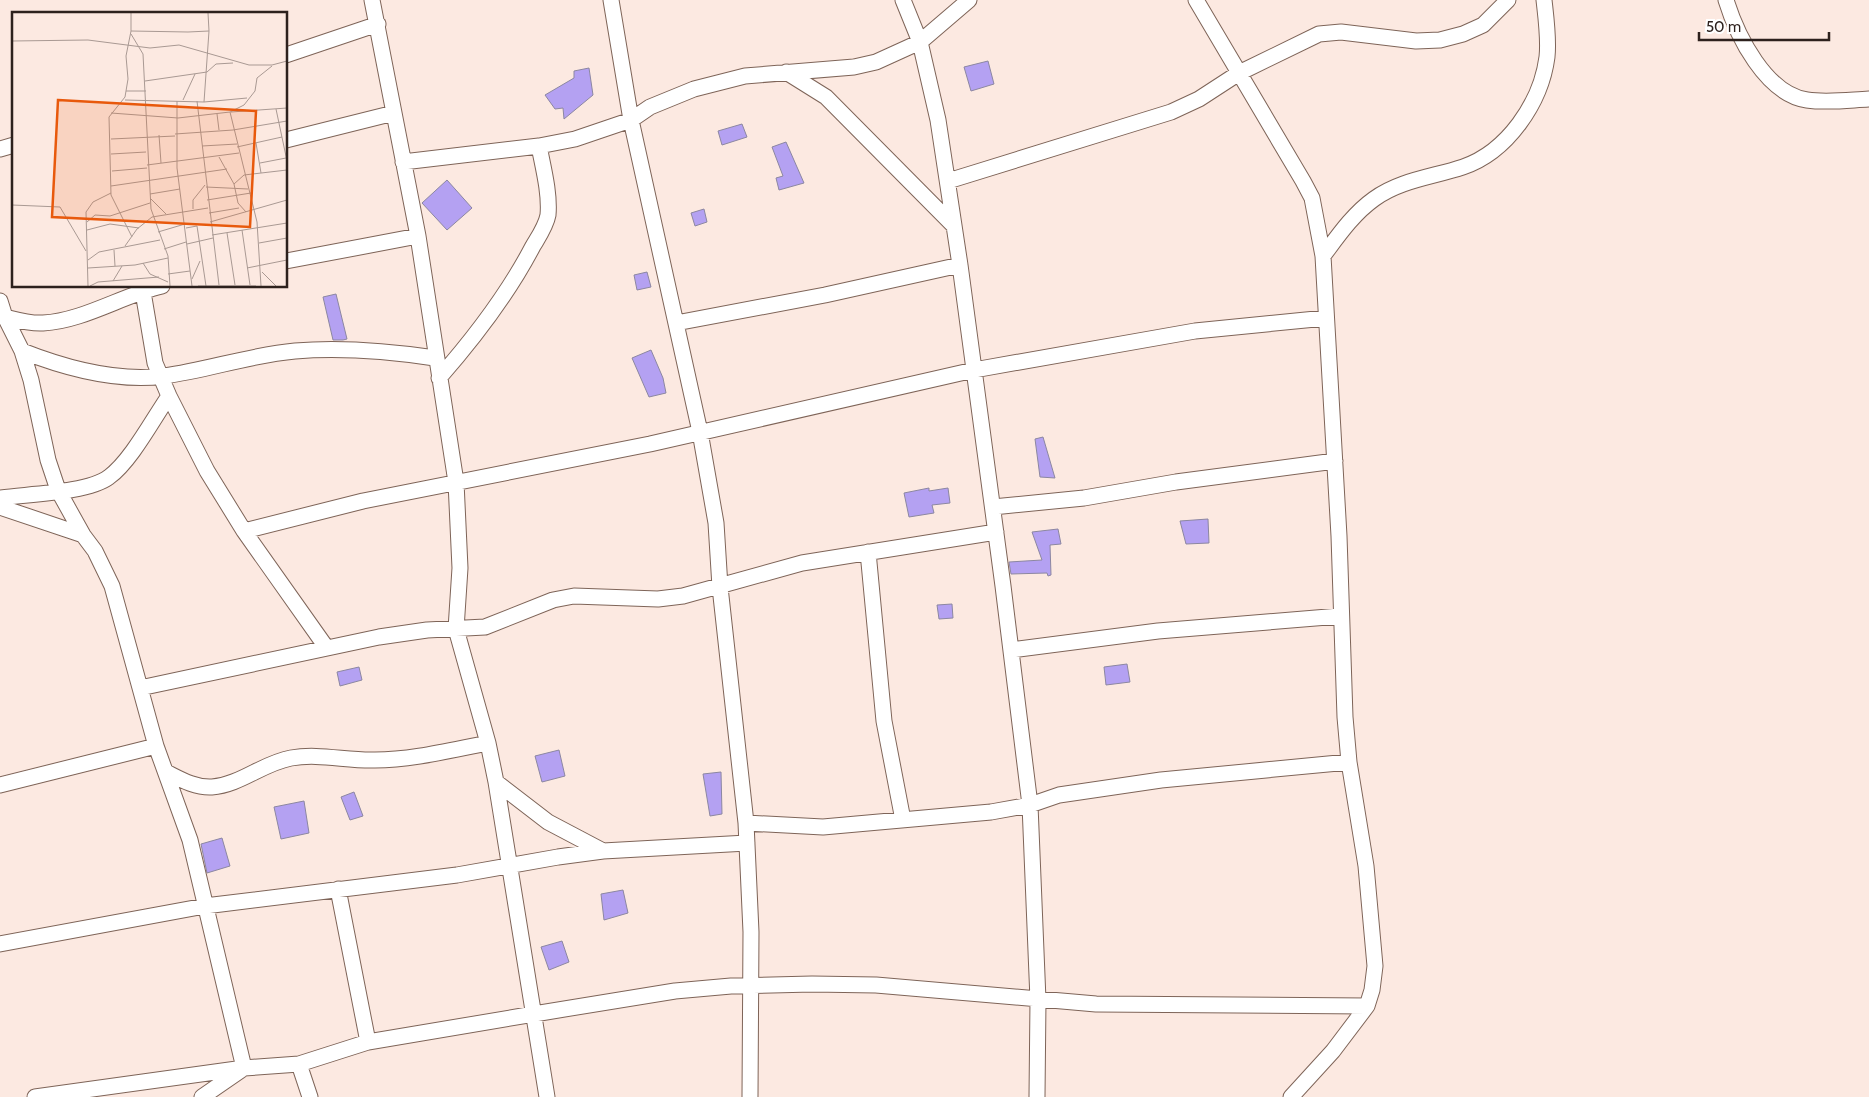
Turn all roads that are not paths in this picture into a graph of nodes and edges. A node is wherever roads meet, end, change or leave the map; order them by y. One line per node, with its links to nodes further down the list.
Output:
1 (372, 0): 9 (street)
2 (611, 0): 16 (street)
3 (903, 0): 10 (street)
4 (970, 0): 10 (street)
5 (1196, 0): 13 (street)
6 (1508, 0): 13 (street)
7 (1544, 0): 23 (street)
8 (1726, 0): 14 (street)
9 (378, 24): 11 (street); 15 (street)
10 (920, 42): 12 (street); 20 (street)
11 (288, 53)
12 (786, 72): 16 (street); 21 (street)
13 (1239, 73): 20 (street); 23 (street)
14 (1869, 99)
15 (394, 113): 17 (street); 19 (street)
16 (631, 120): 18 (street); 30 (street)
17 (288, 140)
18 (539, 146): 19 (street); 35 (street)
19 (403, 162): 22 (street)
20 (948, 181): 21 (street)
21 (954, 226): 25 (street)
22 (418, 236): 24 (street); 32 (street)
23 (1323, 256): 29 (street)
24 (288, 261)
25 (960, 264): 30 (street); 33 (street)
26 (142, 288): 28 (street); 34 (street)
27 (0, 301): 28 (street)
28 (5, 317): 31 (street)
29 (1326, 318): 33 (street); 38 (street)
30 (676, 323): 37 (street)
31 (22, 351): 34 (street); 40 (street)
32 (435, 358): 34 (street); 35 (street)
33 (974, 370): 37 (street); 43 (street)
34 (161, 376): 36 (street)
35 (440, 378): 39 (street)
36 (169, 396): 40 (street); 44 (street)
37 (700, 432): 39 (street); 48 (street)
38 (1335, 461): 43 (street); 49 (street)
39 (456, 482): 44 (street); 50 (street)
40 (58, 490): 41 (street); 46 (street)
41 (0, 498)
42 (0, 507): 46 (street)
43 (993, 507): 45 (street)
44 (244, 532): 51 (street)
45 (996, 532): 47 (street); 52 (street)
46 (83, 535): 53 (street)
47 (868, 552): 48 (street); 61 (street)
48 (720, 587): 50 (street); 62 (street)
49 (1340, 616): 52 (street); 56 (street)
50 (456, 629): 51 (street); 54 (street)
51 (326, 648): 53 (street)
52 (1011, 650): 60 (street)
53 (140, 688): 55 (street)
54 (488, 743): 57 (street); 58 (street)
55 (156, 746): 57 (street); 59 (street)
56 (1349, 762): 60 (street); 71 (street)
57 (166, 772): 67 (street)
58 (496, 782): 64 (street); 65 (street)
59 (0, 785)
60 (1030, 805): 61 (street); 70 (street)
61 (903, 820): 62 (street)
62 (746, 823): 63 (street)
63 (747, 843): 64 (street); 69 (street)
64 (603, 851): 65 (street)
65 (509, 866): 66 (street); 72 (street)
66 (338, 889): 67 (street); 73 (street)
67 (205, 906): 68 (street); 75 (street)
68 (0, 944)
69 (752, 985): 70 (street); 72 (street); 80 (street)
70 (1038, 1000): 71 (street); 81 (street)
71 (1367, 1006): 82 (street)
72 (534, 1014): 73 (street); 79 (street)
73 (368, 1042): 74 (street)
74 (299, 1064): 75 (street); 78 (street)
75 (244, 1068): 76 (street); 77 (street)
76 (35, 1097)
77 (202, 1097)
78 (310, 1097)
79 (547, 1097)
80 (750, 1097)
81 (1037, 1097)
82 (1292, 1097)

